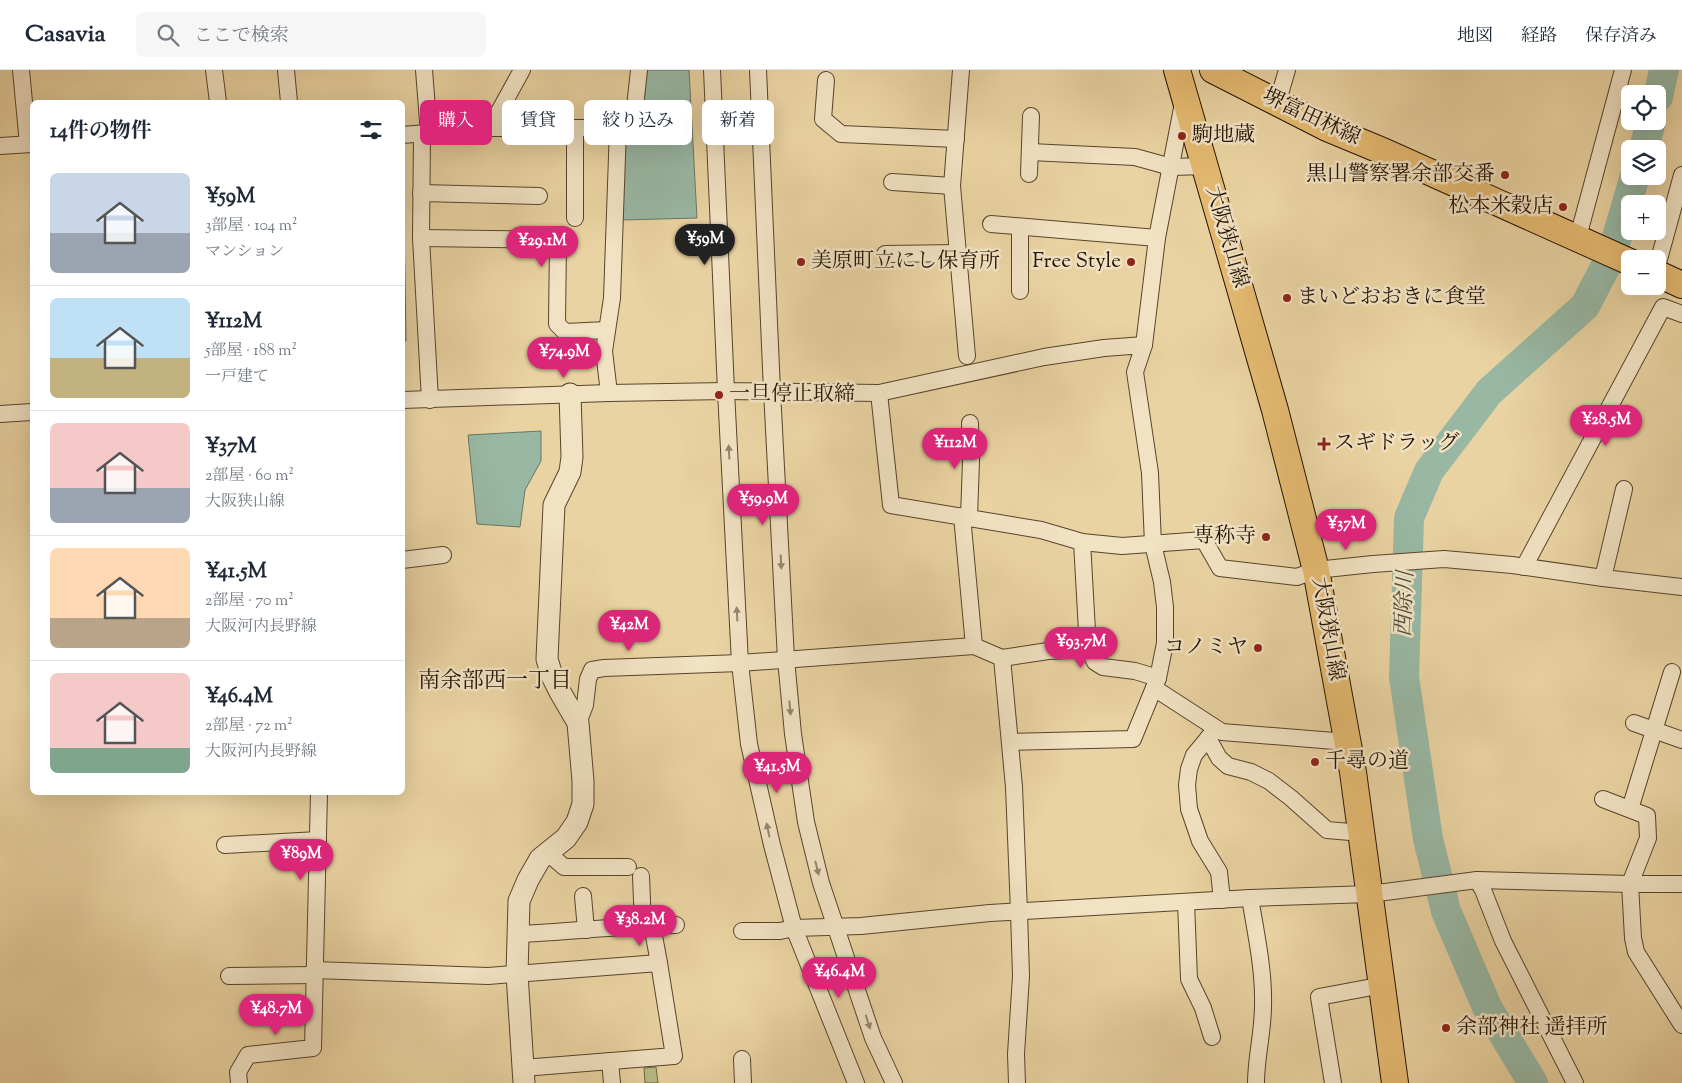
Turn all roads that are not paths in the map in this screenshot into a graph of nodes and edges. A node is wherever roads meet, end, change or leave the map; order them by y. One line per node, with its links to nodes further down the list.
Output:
1 (21, 70): 29 (street)
2 (214, 70): 16 (street)
3 (286, 70): 17 (street)
4 (424, 70): 18 (street)
5 (522, 70): 22 (street)
6 (639, 70): 19 (street)
7 (712, 70): 60 (street)
8 (758, 70): 61 (street)
9 (961, 70): 28 (street)
10 (1177, 70): 15 (main road, 大阪狭山線)
11 (1213, 70): 20 (main road, 堺富田林線)
12 (1287, 70): 20 (street)
13 (1623, 70): 48 (street)
14 (826, 80): 28 (street)
15 (1185, 95): 34 (main road, 大阪狭山線); 35 (street)
16 (218, 100)
17 (289, 100)
18 (424, 100)
19 (636, 100)
20 (1277, 104): 48 (main road, 堺富田林線)
21 (1032, 116): 33 (street)
22 (492, 124)
23 (492, 128): 24 (street)
24 (575, 128): 25 (street); 42 (street)
25 (584, 128)
26 (420, 134): 27 (street)
27 (405, 135)
28 (956, 139): 39 (street)
29 (30, 144): 32 (street)
30 (424, 145): 40 (street)
31 (617, 145): 57 (street)
32 (0, 146)
33 (1030, 152): 35 (street); 36 (street)
34 (1206, 166): 35 (street); 77 (main road, 大阪狭山線)
35 (1171, 167): 47 (street)
36 (1029, 174)
37 (1682, 175): 43 (street)
38 (892, 182): 39 (street)
39 (952, 186): 50 (street)
40 (422, 194): 41 (street); 46 (street)
41 (539, 196)
42 (575, 218)
43 (1676, 223): 49 (street)
44 (991, 224): 45 (street)
45 (1020, 227): 47 (street); 55 (street)
46 (421, 238): 57 (street); 66 (street)
47 (1157, 238): 58 (street)
48 (1583, 240): 52 (main road, 堺富田林線)
49 (1664, 250)
50 (958, 253): 51 (street); 59 (street)
51 (885, 254)
52 (1621, 258)
53 (1666, 278): 54 (main road)
54 (1682, 285)
55 (1020, 291)
56 (1682, 314): 76 (street)
57 (607, 330): 62 (street)
58 (1144, 345): 63 (street); 73 (street)
59 (967, 356)
60 (726, 391): 61 (street); 62 (street); 84 (street, one-way to 60)
61 (772, 391): 63 (street); 83 (street, one-way to 83)
62 (609, 393): 64 (street)
63 (879, 393): 71 (street)
64 (570, 394): 66 (street); 87 (street)
65 (405, 400): 66 (street)
66 (430, 400)
67 (30, 412): 68 (street)
68 (0, 414)
69 (970, 423): 71 (street)
70 (1624, 489): 78 (street)
71 (966, 517): 72 (street); 80 (street)
72 (1082, 542): 73 (street); 81 (street)
73 (1154, 544): 77 (street); 86 (street)
74 (443, 555): 75 (street)
75 (405, 560)
76 (1524, 567): 77 (street); 78 (street)
77 (1316, 570): 93 (main road, 大阪狭山線)
78 (1603, 578): 79 (street)
79 (1682, 587)
80 (974, 646): 82 (street); 83 (street)
81 (1088, 649): 82 (street); 86 (street)
82 (1002, 658): 92 (street)
83 (786, 659): 84 (street); 112 (street, one-way to 112)
84 (740, 663): 87 (street); 113 (street, one-way to 84)
85 (1672, 672): 89 (street)
86 (1156, 683): 90 (street); 92 (street)
87 (578, 722): 100 (street)
88 (1634, 723): 89 (street)
89 (1655, 729): 91 (street); 96 (street)
90 (1212, 733): 93 (street); 97 (street); 107 (street)
91 (1682, 740)
92 (1010, 742): 109 (street)
93 (1347, 742): 97 (main road, 大阪狭山線)
94 (319, 795): 98 (street)
95 (1603, 799): 96 (street)
96 (1630, 809): 102 (street)
97 (1362, 834): 104 (main road, 大阪狭山線)
98 (318, 840): 99 (street); 118 (street)
99 (225, 845)
100 (548, 852): 111 (street); 116 (street)
101 (1474, 880): 102 (street); 104 (street); 136 (street)
102 (1630, 884): 103 (street); 122 (street)
103 (1682, 884)
104 (1370, 894): 106 (street); 121 (main road, 大阪狭山線)
105 (583, 896): 114 (street)
106 (1250, 898): 107 (street); 133 (street)
107 (1222, 900): 108 (street)
108 (1186, 902): 109 (street); 123 (street)
109 (1019, 912): 112 (street); 132 (street)
110 (676, 925): 111 (street)
111 (647, 926): 114 (street); 117 (street)
112 (836, 926): 113 (street); 131 (street, one-way to 131)
113 (794, 928): 115 (street); 130 (street)
114 (586, 930): 116 (street)
115 (742, 932)
116 (518, 934): 119 (street)
117 (659, 963): 119 (street); 125 (street)
118 (314, 972): 119 (street); 120 (street); 127 (street)
119 (517, 974): 126 (street)
120 (229, 976)
121 (1382, 985): 134 (street); 135 (main road, 大阪狭山線)
122 (1682, 1025)
123 (1212, 1038)
124 (742, 1059): 129 (street)
125 (610, 1061): 126 (street); 128 (street)
126 (523, 1075)
127 (239, 1083)
128 (612, 1083)
129 (742, 1083)
130 (856, 1083)
131 (894, 1083)
132 (1017, 1083)
133 (1256, 1083)
134 (1333, 1083)
135 (1395, 1083)
136 (1575, 1083)

